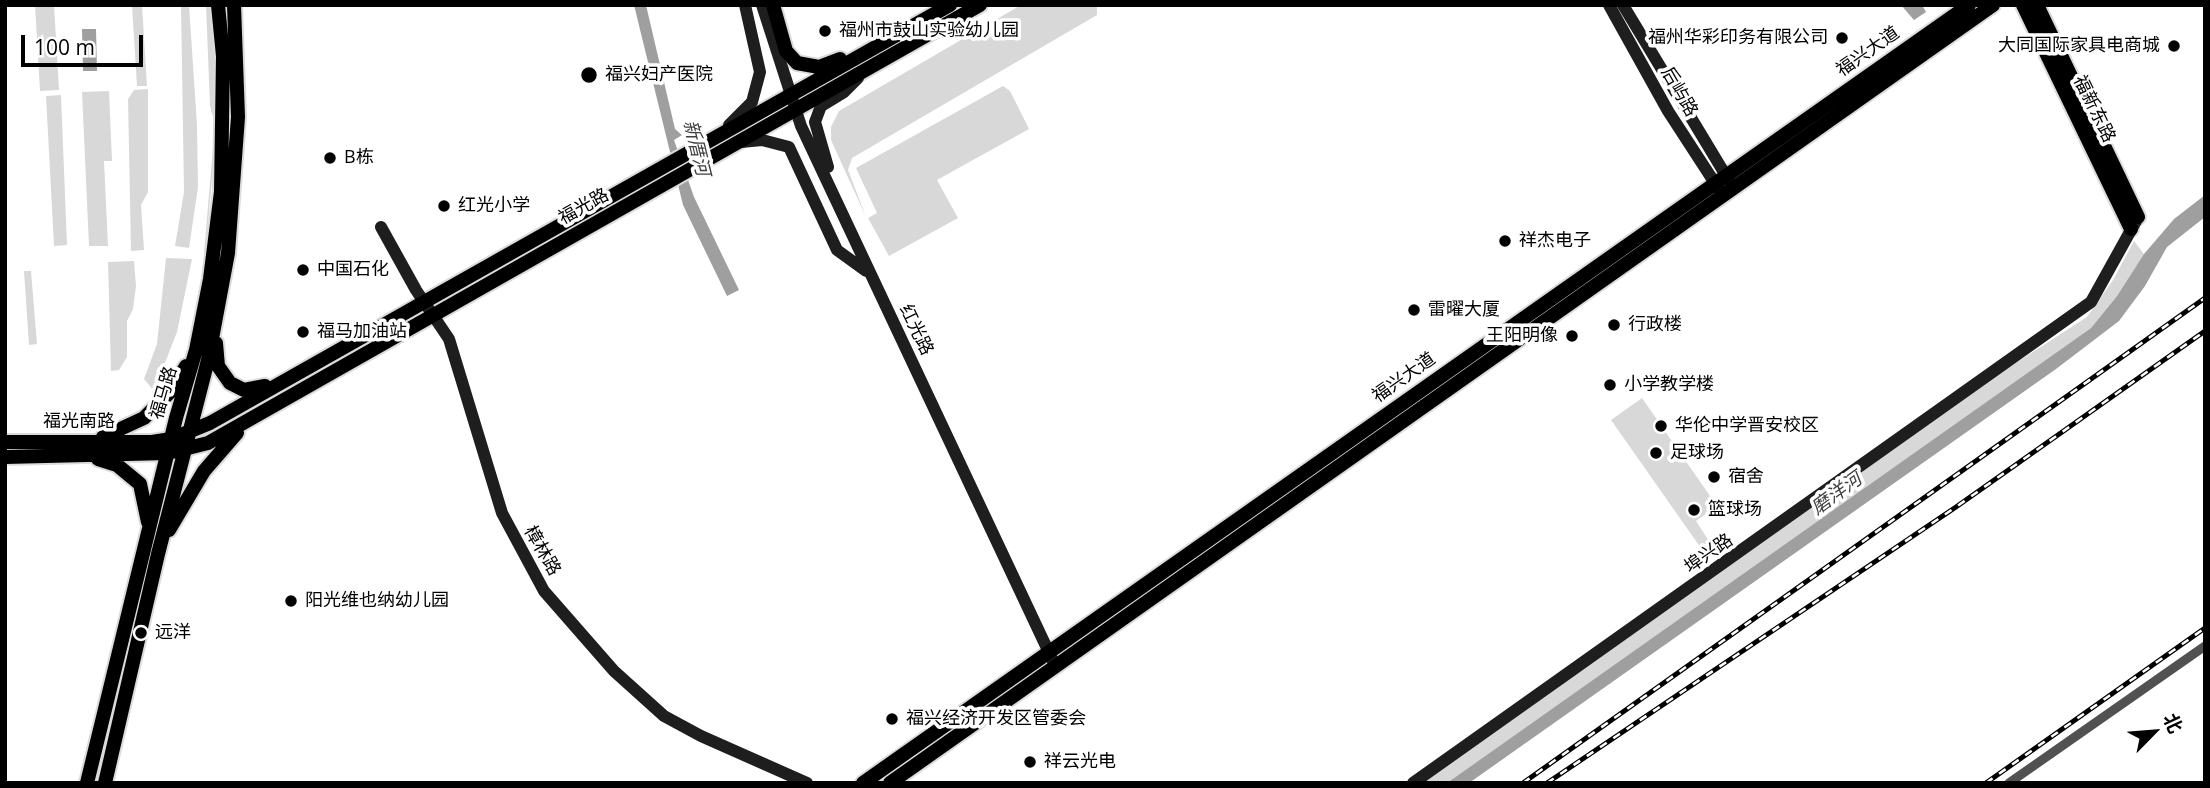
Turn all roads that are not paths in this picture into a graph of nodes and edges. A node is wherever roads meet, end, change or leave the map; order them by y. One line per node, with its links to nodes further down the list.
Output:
1 (218, 5): 26 (main road, 福马路)
2 (234, 5): 25 (main road, 福马路)
3 (745, 5): 17 (main road)
4 (762, 5): 16 (main road, 红光路)
5 (772, 5): 14 (main road)
6 (950, 5): 14 (main road, 福光路)
7 (980, 5): 15 (main road, 福光路)
8 (1609, 5): 19 (main road, 后屿路)
9 (1623, 5): 19 (main road, 后屿路)
10 (1969, 5): 19 (main road, 福兴大道)
11 (1993, 5): 19 (main road, 福兴大道)
12 (2023, 5): 20 (main road, 福新东路)
13 (2038, 5): 20 (main road, 福新东路)
14 (899, 34): 16 (main road, 福光路)
15 (866, 70): 16 (main road, 福光路); 22 (main road)
16 (792, 104): 17 (main road, 福光路); 18 (main road, 福光路); 22 (main road, 红光路)
17 (717, 135): 24 (main road, 福光路)
18 (737, 142): 23 (main road); 24 (main road, 福光路)
19 (1724, 185): 38 (main road, 福兴大道)
20 (2134, 223): 44 (main road, 埠兴路)
21 (381, 227): 24 (main road, 樟林路)
22 (856, 246): 23 (main road, 红光路)
23 (869, 273): 38 (main road, 红光路)
24 (428, 308): 27 (main road, 福光路); 28 (main road, 福光路); 41 (main road, 樟林路)
25 (215, 325): 27 (main road); 29 (main road, 福马路)
26 (196, 350): 31 (main road, 福马路); 32 (main road)
27 (293, 376): 29 (main road, 福光路)
28 (255, 418): 33 (main road, 福光路); 36 (main road)
29 (189, 432): 31 (main road, 福光路); 33 (main road, 福马路)
30 (5, 442): 32 (main road, 福光南路)
31 (170, 446): 32 (main road, 福光南路); 33 (main road, 福光路); 35 (main road, 福马路)
32 (88, 449): 34 (main road, 福光南路); 35 (main road)
33 (185, 449): 36 (main road, 福马路)
34 (5, 457)
35 (148, 533): 39 (main road, 福马路)
36 (160, 547): 40 (main road, 福马路)
37 (2205, 646): 45 (street)
38 (1052, 658): 42 (main road, 福兴大道); 43 (main road, 福兴大道)
39 (87, 783)
40 (105, 783)
41 (807, 783)
42 (863, 783)
43 (890, 783)
44 (1413, 783)
45 (2009, 783)

